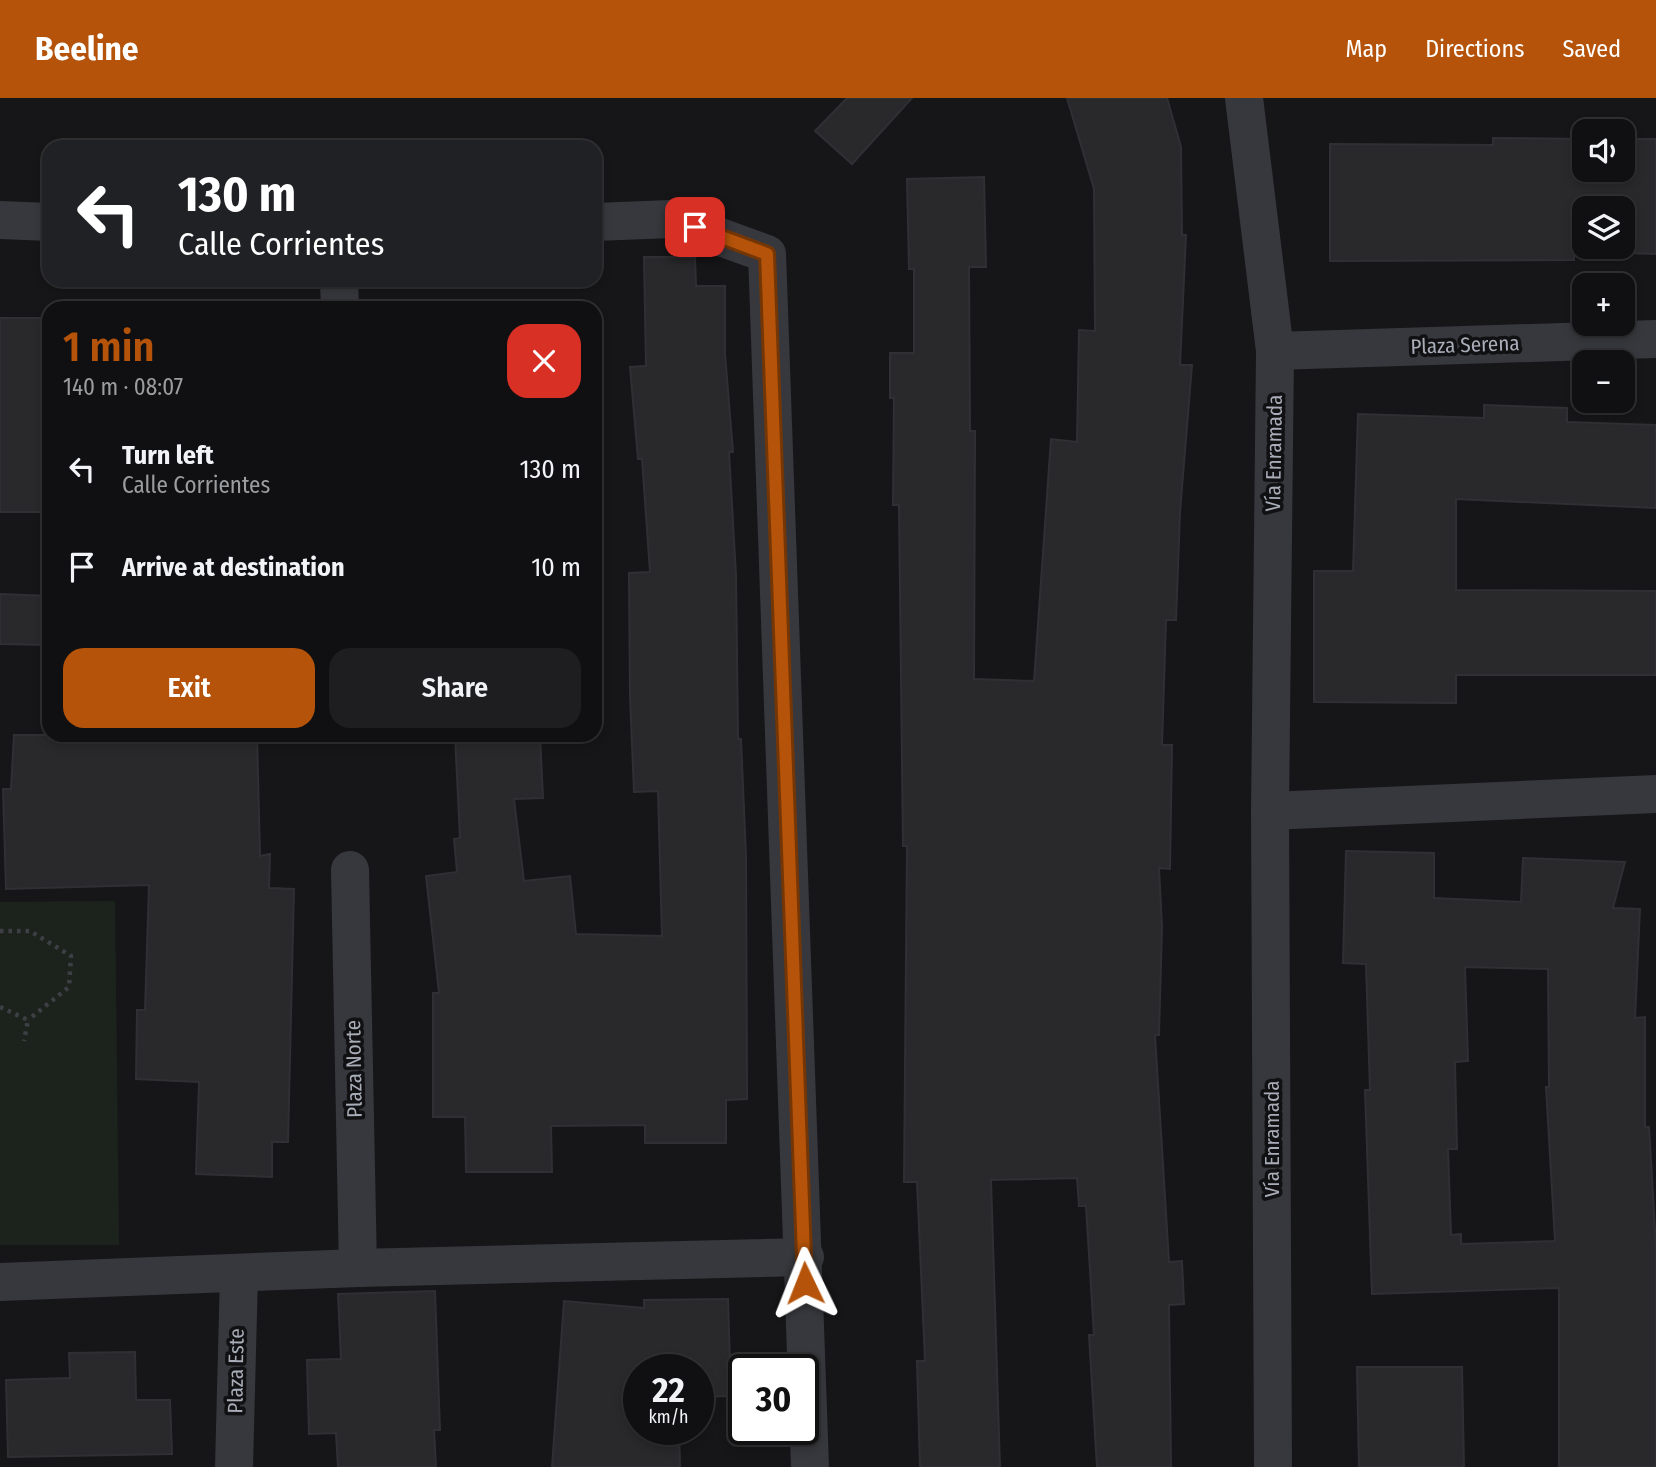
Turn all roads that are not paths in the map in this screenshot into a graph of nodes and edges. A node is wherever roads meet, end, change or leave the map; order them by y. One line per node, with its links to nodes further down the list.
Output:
1 (1244, 98): 6 (street, Vía Enramada)
2 (0, 220): 3 (street)
3 (42, 222)
4 (602, 222): 10 (street)
5 (1656, 339): 6 (street, Plaza Serena)
6 (1275, 351): 8 (street, Vía Enramada)
7 (1656, 794): 8 (street)
8 (1270, 811): 16 (street, Vía Enramada)
9 (350, 870): 11 (street, Plaza Norte)
10 (805, 1257): 11 (street); 15 (street)
11 (358, 1268): 12 (street)
12 (239, 1274): 13 (street); 14 (street, Plaza Este)
13 (0, 1282)
14 (234, 1467)
15 (810, 1467)
16 (1273, 1467)

